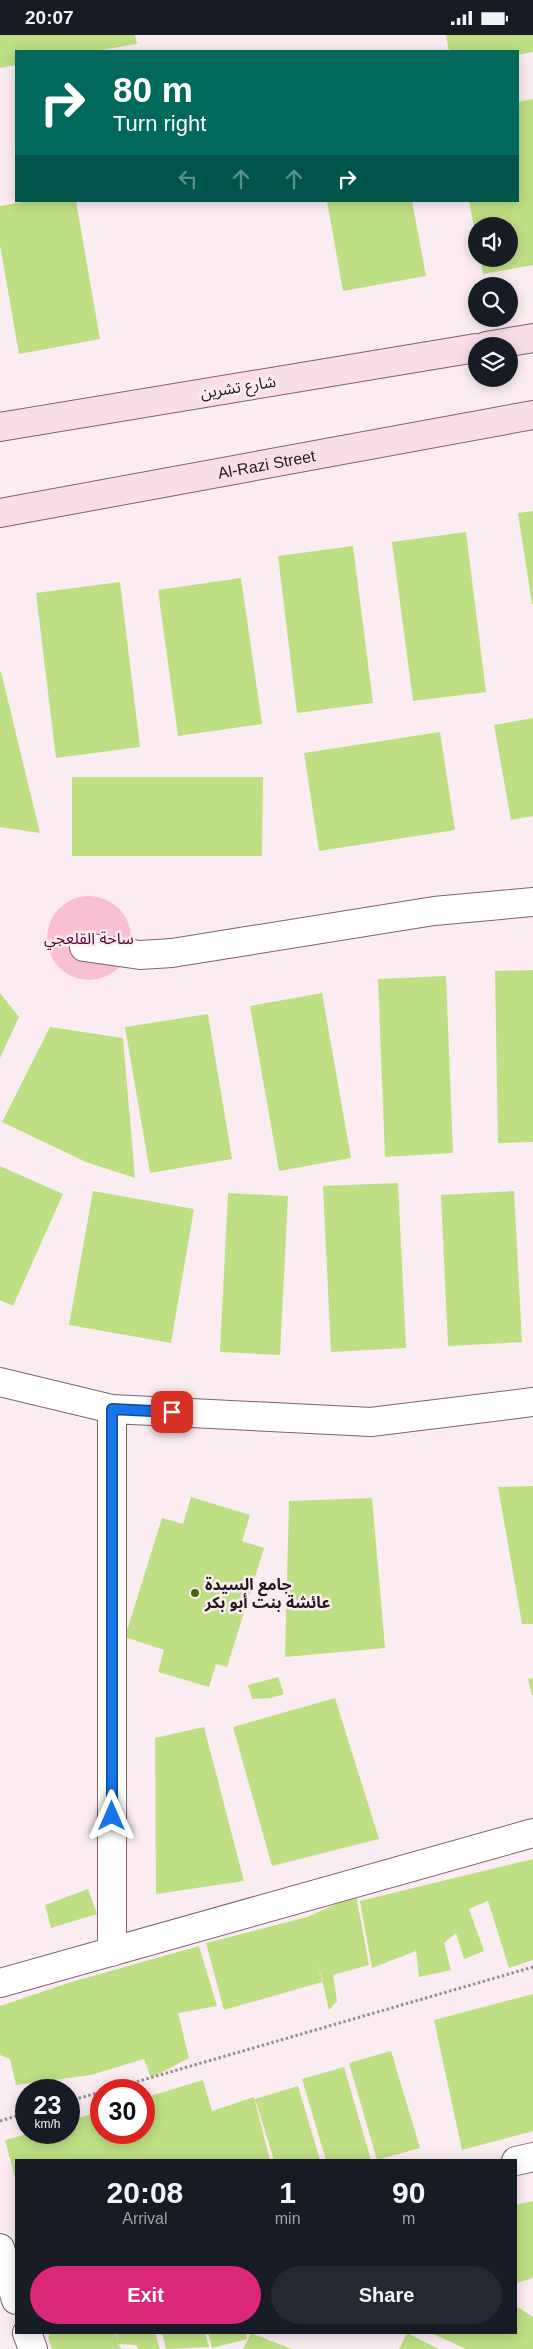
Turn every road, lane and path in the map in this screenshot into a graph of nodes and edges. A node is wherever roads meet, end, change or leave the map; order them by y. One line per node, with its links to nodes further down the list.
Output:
1 (533, 338): 2 (main road)
2 (518, 341)
3 (468, 349): 5 (main road, شارع تشرين)
4 (533, 415): 6 (main road, Al-Razi Street)
5 (0, 427)
6 (0, 513)
7 (533, 902): 8 (street)
8 (84, 947)
9 (0, 1382): 11 (street)
10 (533, 1402): 11 (street)
11 (112, 1409): 13 (street)
12 (533, 1833): 13 (street)
13 (112, 1951): 15 (street)
14 (533, 1967): 16 (path)
15 (0, 1983)
16 (146, 2079)
17 (15, 2116): 18 (path)
18 (0, 2121)
19 (533, 2157): 20 (street)
20 (517, 2161)
21 (0, 2248): 22 (street)
22 (11, 2285)
23 (27, 2334): 24 (street)
24 (33, 2349)

